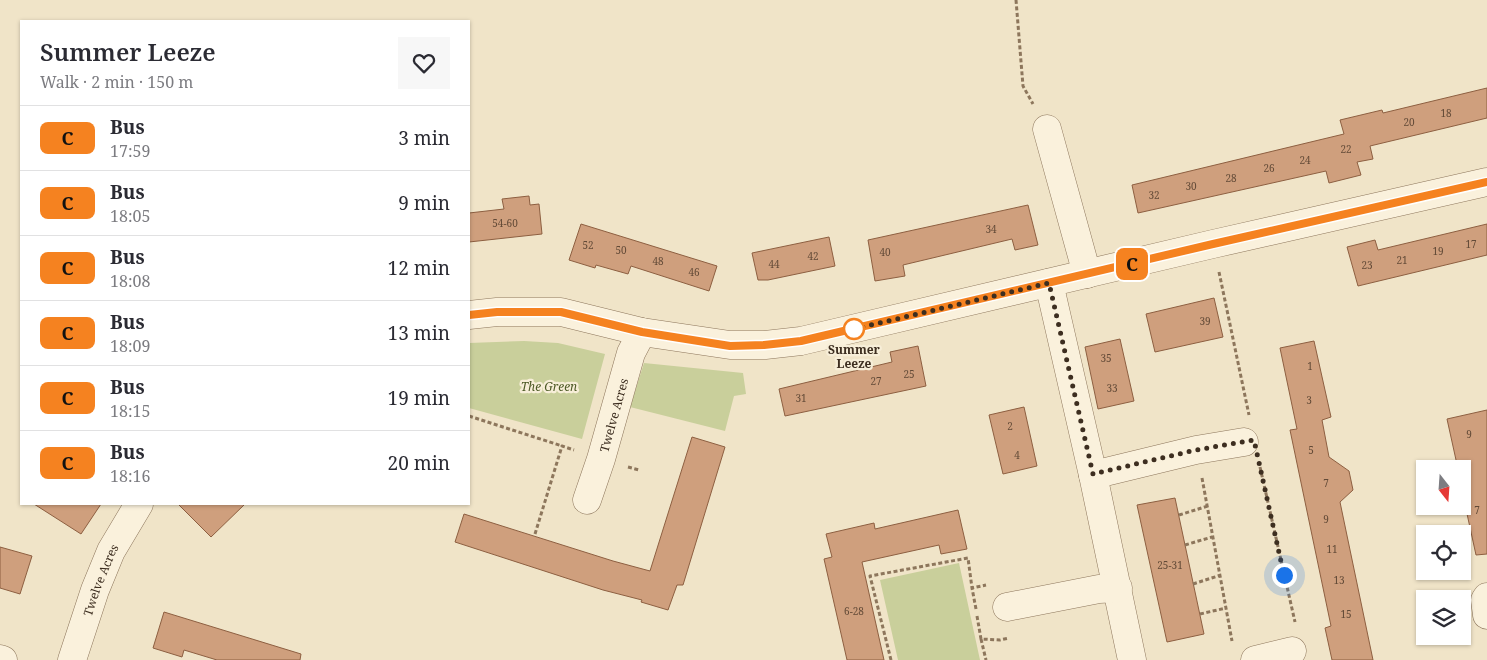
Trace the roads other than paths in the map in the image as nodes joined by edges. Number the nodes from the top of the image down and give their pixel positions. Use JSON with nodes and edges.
{"nodes":[{"id":1,"x":1047,"y":129,"type":"road end"},
{"id":2,"x":1487,"y":182,"type":"edge"},
{"id":3,"x":1087,"y":274,"type":"junction"},
{"id":4,"x":1049,"y":283,"type":"junction"},
{"id":5,"x":470,"y":315,"type":"edge"},
{"id":6,"x":642,"y":332,"type":"junction"},
{"id":7,"x":1249,"y":441,"type":"road end"},
{"id":8,"x":1093,"y":474,"type":"junction"},
{"id":9,"x":587,"y":500,"type":"dead end"},
{"id":10,"x":138,"y":505,"type":"edge"},
{"id":11,"x":1118,"y":588,"type":"junction"},
{"id":12,"x":1487,"y":597,"type":"edge"},
{"id":13,"x":1007,"y":607,"type":"dead end"},
{"id":14,"x":1487,"y":615,"type":"edge"},
{"id":15,"x":1292,"y":651,"type":"road end"},
{"id":16,"x":72,"y":660,"type":"edge"},
{"id":17,"x":1132,"y":660,"type":"edge"},
{"id":18,"x":1255,"y":660,"type":"edge"}],
"edges":[{"from":1,"to":3,"type":"street"},
{"from":2,"to":3,"type":"street"},
{"from":3,"to":4,"type":"street"},
{"from":4,"to":6,"type":"street"},
{"from":4,"to":8,"type":"street"},
{"from":5,"to":6,"type":"street"},
{"from":6,"to":9,"type":"street","name":"Twelve Acres"},
{"from":7,"to":8,"type":"street"},
{"from":8,"to":11,"type":"street"},
{"from":10,"to":16,"type":"street","name":"Twelve Acres"},
{"from":11,"to":13,"type":"street"},
{"from":11,"to":17,"type":"street"},
{"from":12,"to":14,"type":"street"},
{"from":15,"to":18,"type":"street"}]}
